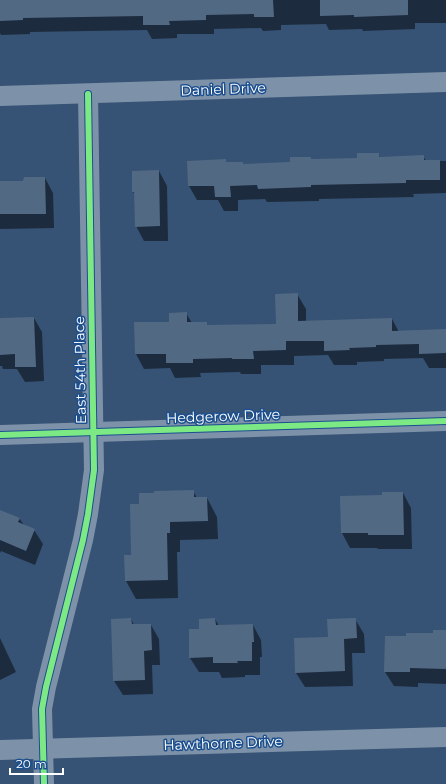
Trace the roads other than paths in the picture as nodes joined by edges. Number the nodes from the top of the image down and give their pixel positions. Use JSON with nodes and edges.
{"nodes":[{"id":1,"x":446,"y":82,"type":"edge"},
{"id":2,"x":88,"y":94,"type":"junction"},
{"id":3,"x":0,"y":96,"type":"edge"},
{"id":4,"x":446,"y":421,"type":"edge"},
{"id":5,"x":93,"y":432,"type":"junction"},
{"id":6,"x":0,"y":435,"type":"edge"},
{"id":7,"x":446,"y":737,"type":"edge"},
{"id":8,"x":43,"y":748,"type":"junction"},
{"id":9,"x":0,"y":750,"type":"edge"},
{"id":10,"x":44,"y":784,"type":"edge"}],
"edges":[{"from":1,"to":2,"type":"street","name":"Daniel Drive"},
{"from":2,"to":3,"type":"street","name":"Daniel Drive"},
{"from":2,"to":5,"type":"street","name":"East 54th Place"},
{"from":4,"to":5,"type":"street","name":"Hedgerow Drive"},
{"from":5,"to":6,"type":"street","name":"Hedgerow Drive"},
{"from":5,"to":8,"type":"street","name":"East 54th Place"},
{"from":7,"to":8,"type":"street","name":"Hawthorne Drive"},
{"from":8,"to":9,"type":"street","name":"Hawthorne Drive"},
{"from":8,"to":10,"type":"street","name":"East 54th Place"}]}
